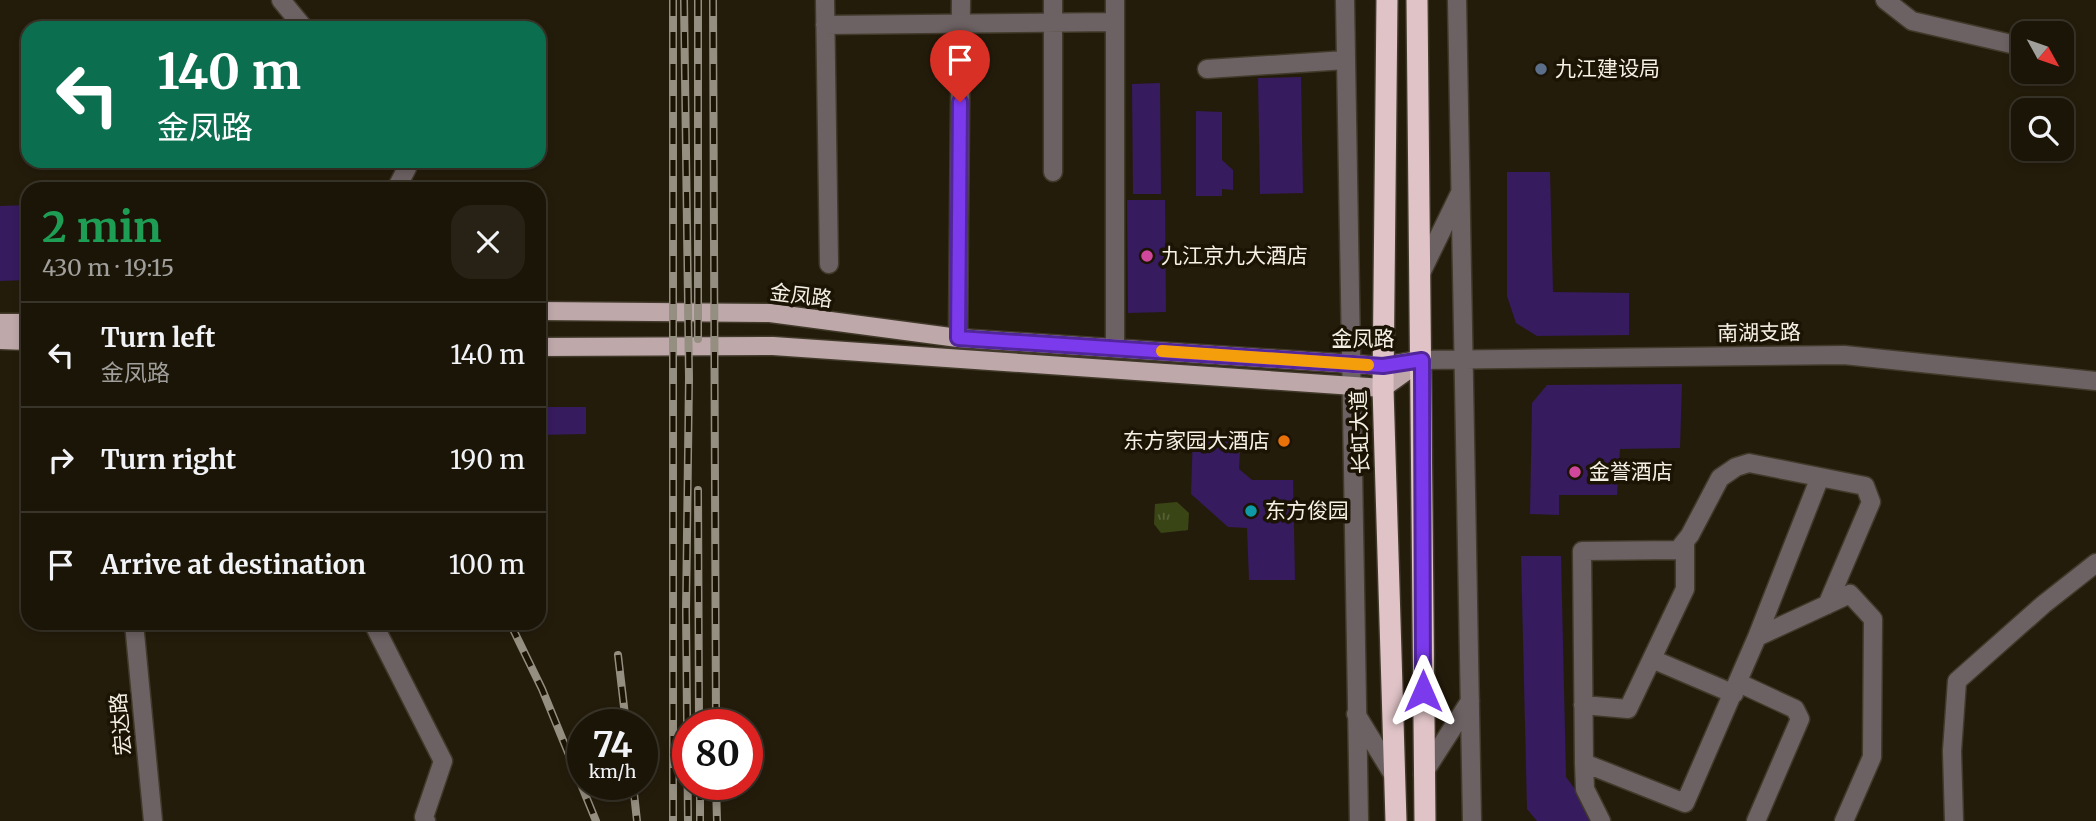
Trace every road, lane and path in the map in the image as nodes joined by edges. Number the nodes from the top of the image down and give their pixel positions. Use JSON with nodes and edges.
{"nodes":[{"id":1,"x":281,"y":0,"type":"edge"},
{"id":2,"x":825,"y":0,"type":"edge"},
{"id":3,"x":961,"y":0,"type":"edge"},
{"id":4,"x":1053,"y":0,"type":"edge"},
{"id":5,"x":1115,"y":0,"type":"edge"},
{"id":6,"x":1345,"y":0,"type":"edge"},
{"id":7,"x":1387,"y":0,"type":"edge"},
{"id":8,"x":1417,"y":0,"type":"edge"},
{"id":9,"x":1457,"y":0,"type":"edge"},
{"id":10,"x":1885,"y":0,"type":"edge"},
{"id":11,"x":298,"y":21,"type":"edge"},
{"id":12,"x":1115,"y":22,"type":"junction"},
{"id":13,"x":1054,"y":23,"type":"junction"},
{"id":14,"x":961,"y":24,"type":"junction"},
{"id":15,"x":825,"y":25,"type":"junction"},
{"id":16,"x":2011,"y":44,"type":"edge"},
{"id":17,"x":1346,"y":60,"type":"junction"},
{"id":18,"x":1207,"y":69,"type":"dead end"},
{"id":19,"x":1053,"y":172,"type":"dead end"},
{"id":20,"x":1463,"y":188,"type":"junction"},
{"id":21,"x":829,"y":264,"type":"dead end"},
{"id":22,"x":1422,"y":271,"type":"junction"},
{"id":23,"x":546,"y":311,"type":"edge"},
{"id":24,"x":0,"y":323,"type":"edge"},
{"id":25,"x":21,"y":323,"type":"edge"},
{"id":26,"x":958,"y":338,"type":"junction"},
{"id":27,"x":0,"y":340,"type":"edge"},
{"id":28,"x":21,"y":341,"type":"edge"},
{"id":29,"x":546,"y":347,"type":"edge"},
{"id":30,"x":1115,"y":348,"type":"junction"},
{"id":31,"x":1465,"y":359,"type":"junction"},
{"id":32,"x":1422,"y":360,"type":"junction"},
{"id":33,"x":1350,"y":364,"type":"junction"},
{"id":34,"x":1383,"y":366,"type":"junction"},
{"id":35,"x":2096,"y":380,"type":"edge"},
{"id":36,"x":1351,"y":385,"type":"junction"},
{"id":37,"x":1382,"y":388,"type":"junction"},
{"id":38,"x":1820,"y":477,"type":"junction"},
{"id":39,"x":1685,"y":542,"type":"junction"},
{"id":40,"x":2096,"y":563,"type":"edge"},
{"id":41,"x":1827,"y":605,"type":"junction"},
{"id":42,"x":135,"y":630,"type":"edge"},
{"id":43,"x":377,"y":630,"type":"edge"},
{"id":44,"x":1757,"y":637,"type":"junction"},
{"id":45,"x":1652,"y":659,"type":"junction"},
{"id":46,"x":1736,"y":689,"type":"junction"},
{"id":47,"x":1471,"y":699,"type":"junction"},
{"id":48,"x":1583,"y":705,"type":"junction"},
{"id":49,"x":1356,"y":714,"type":"junction"},
{"id":50,"x":1584,"y":763,"type":"junction"},
{"id":51,"x":1423,"y":774,"type":"junction"},
{"id":52,"x":1394,"y":776,"type":"junction"},
{"id":53,"x":153,"y":821,"type":"edge"},
{"id":54,"x":426,"y":821,"type":"edge"},
{"id":55,"x":1359,"y":821,"type":"edge"},
{"id":56,"x":1396,"y":821,"type":"edge"},
{"id":57,"x":1425,"y":821,"type":"edge"},
{"id":58,"x":1472,"y":821,"type":"edge"},
{"id":59,"x":1601,"y":821,"type":"edge"},
{"id":60,"x":1756,"y":821,"type":"edge"},
{"id":61,"x":1844,"y":821,"type":"edge"},
{"id":62,"x":1954,"y":821,"type":"edge"}],
"edges":[{"from":1,"to":11,"type":"street"},
{"from":2,"to":15,"type":"street"},
{"from":3,"to":14,"type":"street"},
{"from":4,"to":13,"type":"street"},
{"from":5,"to":12,"type":"street"},
{"from":6,"to":17,"type":"street"},
{"from":7,"to":34,"type":"highway","name":"长虹大道"},
{"from":8,"to":22,"type":"highway"},
{"from":9,"to":20,"type":"street"},
{"from":10,"to":16,"type":"street"},
{"from":12,"to":13,"type":"street"},
{"from":12,"to":30,"type":"street"},
{"from":13,"to":14,"type":"street"},
{"from":13,"to":19,"type":"street"},
{"from":14,"to":15,"type":"street"},
{"from":14,"to":26,"type":"street"},
{"from":15,"to":21,"type":"street"},
{"from":17,"to":18,"type":"street"},
{"from":17,"to":33,"type":"street"},
{"from":20,"to":22,"type":"street"},
{"from":20,"to":31,"type":"street"},
{"from":22,"to":32,"type":"highway"},
{"from":23,"to":26,"type":"main road","name":"金凤路"},
{"from":24,"to":25,"type":"main road"},
{"from":26,"to":30,"type":"main road","name":"金凤路"},
{"from":27,"to":28,"type":"main road"},
{"from":29,"to":36,"type":"main road"},
{"from":30,"to":33,"type":"main road","name":"金凤路"},
{"from":31,"to":32,"type":"street","name":"南湖支路"},
{"from":31,"to":35,"type":"street","name":"南湖支路"},
{"from":31,"to":47,"type":"street"},
{"from":32,"to":34,"type":"main road","name":"金凤路"},
{"from":32,"to":37,"type":"main road","name":"金凤路"},
{"from":32,"to":51,"type":"highway"},
{"from":33,"to":34,"type":"main road","name":"金凤路"},
{"from":33,"to":36,"type":"street"},
{"from":34,"to":37,"type":"highway","name":"长虹大道"},
{"from":36,"to":37,"type":"main road"},
{"from":36,"to":49,"type":"street"},
{"from":37,"to":52,"type":"highway","name":"长虹大道"},
{"from":38,"to":39,"type":"street"},
{"from":38,"to":41,"type":"street"},
{"from":38,"to":44,"type":"street"},
{"from":39,"to":45,"type":"street"},
{"from":39,"to":48,"type":"street"},
{"from":40,"to":62,"type":"street"},
{"from":41,"to":44,"type":"street"},
{"from":41,"to":61,"type":"street"},
{"from":42,"to":53,"type":"street","name":"宏达路"},
{"from":43,"to":54,"type":"street"},
{"from":44,"to":46,"type":"street"},
{"from":45,"to":46,"type":"street"},
{"from":45,"to":48,"type":"street"},
{"from":46,"to":50,"type":"street"},
{"from":46,"to":60,"type":"street"},
{"from":47,"to":51,"type":"street"},
{"from":47,"to":58,"type":"street"},
{"from":48,"to":50,"type":"street"},
{"from":49,"to":52,"type":"street"},
{"from":49,"to":55,"type":"street"},
{"from":50,"to":59,"type":"street"},
{"from":51,"to":57,"type":"highway"},
{"from":52,"to":56,"type":"highway","name":"长虹大道"}]}
